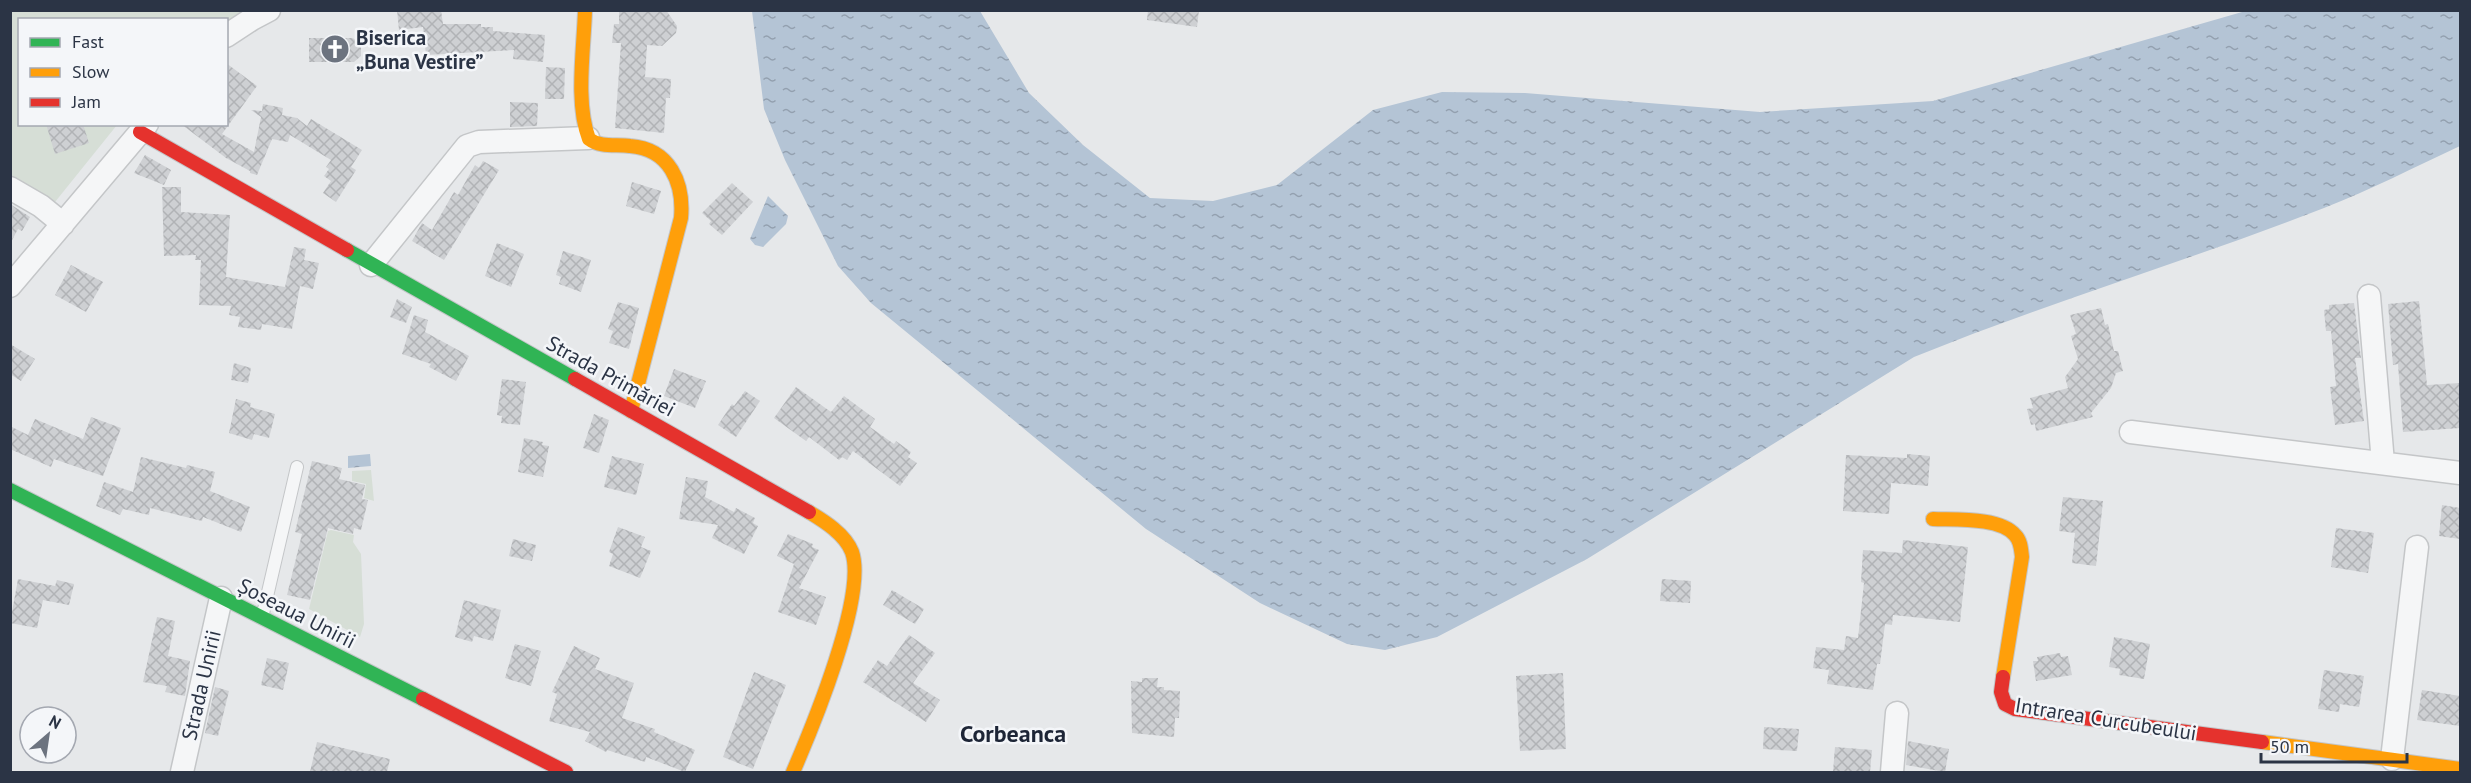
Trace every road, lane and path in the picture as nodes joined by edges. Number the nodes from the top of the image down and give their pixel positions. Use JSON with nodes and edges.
{"nodes":[{"id":1,"x":269,"y":10,"type":"edge"},
{"id":2,"x":585,"y":10,"type":"edge"},
{"id":3,"x":228,"y":35,"type":"edge"},
{"id":4,"x":143,"y":128,"type":"edge"},
{"id":5,"x":588,"y":138,"type":"junction"},
{"id":6,"x":10,"y":188,"type":"edge"},
{"id":7,"x":63,"y":224,"type":"junction"},
{"id":8,"x":371,"y":265,"type":"junction"},
{"id":9,"x":10,"y":286,"type":"edge"},
{"id":10,"x":2370,"y":297,"type":"dead end"},
{"id":11,"x":631,"y":411,"type":"junction"},
{"id":12,"x":2131,"y":432,"type":"dead end"},
{"id":13,"x":2383,"y":463,"type":"junction"},
{"id":14,"x":297,"y":467,"type":"dead end"},
{"id":15,"x":2460,"y":473,"type":"edge"},
{"id":16,"x":10,"y":490,"type":"edge"},
{"id":17,"x":1933,"y":519,"type":"dead end"},
{"id":18,"x":2417,"y":547,"type":"dead end"},
{"id":19,"x":221,"y":598,"type":"junction"},
{"id":20,"x":262,"y":619,"type":"junction"},
{"id":21,"x":1897,"y":713,"type":"dead end"},
{"id":22,"x":2392,"y":759,"type":"junction"},
{"id":23,"x":2460,"y":769,"type":"edge"},
{"id":24,"x":182,"y":772,"type":"edge"},
{"id":25,"x":566,"y":772,"type":"edge"},
{"id":26,"x":793,"y":772,"type":"edge"},
{"id":27,"x":1892,"y":772,"type":"edge"}],
"edges":[{"from":1,"to":3,"type":"street"},
{"from":2,"to":5,"type":"street"},
{"from":4,"to":7,"type":"street"},
{"from":4,"to":8,"type":"street","name":"Strada Primăriei"},
{"from":5,"to":8,"type":"street"},
{"from":5,"to":11,"type":"street"},
{"from":6,"to":7,"type":"street"},
{"from":7,"to":9,"type":"street"},
{"from":8,"to":11,"type":"street","name":"Strada Primăriei"},
{"from":10,"to":13,"type":"street"},
{"from":11,"to":26,"type":"street","name":"Strada Primăriei"},
{"from":12,"to":13,"type":"street"},
{"from":13,"to":15,"type":"street"},
{"from":14,"to":20,"type":"lane"},
{"from":16,"to":19,"type":"street","name":"Șoseaua Unirii"},
{"from":17,"to":22,"type":"street","name":"Intrarea Curcubeului"},
{"from":18,"to":22,"type":"street"},
{"from":19,"to":20,"type":"street","name":"Șoseaua Unirii"},
{"from":19,"to":24,"type":"street","name":"Strada Unirii"},
{"from":20,"to":25,"type":"street","name":"Șoseaua Unirii"},
{"from":21,"to":27,"type":"street"},
{"from":22,"to":23,"type":"street","name":"Intrarea Curcubeului"}]}
